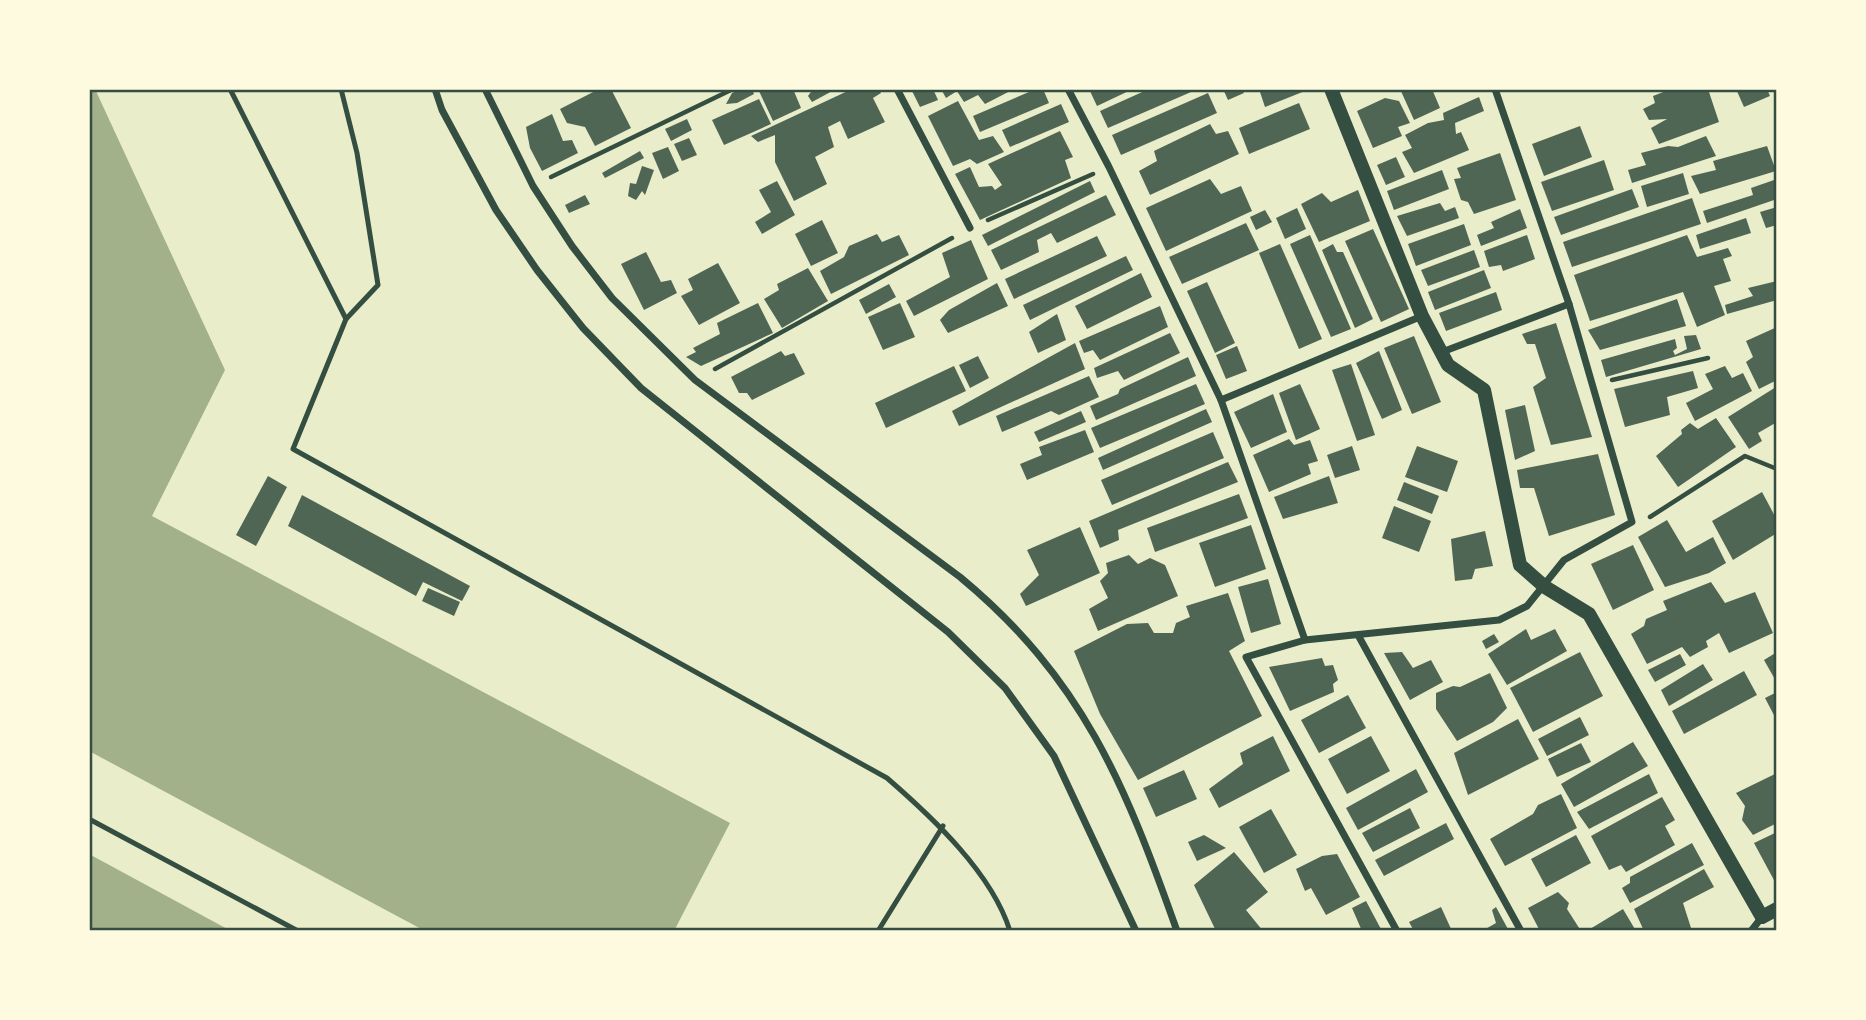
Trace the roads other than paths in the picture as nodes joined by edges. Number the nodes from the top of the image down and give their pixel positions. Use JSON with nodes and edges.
{"nodes":[{"id":1,"x":230,"y":89,"type":"edge"},
{"id":2,"x":341,"y":89,"type":"edge"},
{"id":3,"x":435,"y":89,"type":"edge"},
{"id":4,"x":485,"y":89,"type":"edge"},
{"id":5,"x":897,"y":89,"type":"edge"},
{"id":6,"x":1068,"y":89,"type":"edge"},
{"id":7,"x":1331,"y":89,"type":"edge"},
{"id":8,"x":1495,"y":89,"type":"edge"},
{"id":9,"x":970,"y":228,"type":"road end"},
{"id":10,"x":1569,"y":304,"type":"junction"},
{"id":11,"x":1422,"y":316,"type":"junction"},
{"id":12,"x":346,"y":320,"type":"junction"},
{"id":13,"x":1441,"y":352,"type":"junction"},
{"id":14,"x":1221,"y":400,"type":"junction"},
{"id":15,"x":1545,"y":587,"type":"junction"},
{"id":16,"x":1358,"y":635,"type":"junction"},
{"id":17,"x":1305,"y":640,"type":"junction"},
{"id":18,"x":89,"y":819,"type":"edge"},
{"id":19,"x":943,"y":827,"type":"junction"},
{"id":20,"x":1777,"y":909,"type":"edge"},
{"id":21,"x":1762,"y":917,"type":"junction"},
{"id":22,"x":298,"y":931,"type":"edge"},
{"id":23,"x":878,"y":931,"type":"edge"},
{"id":24,"x":1010,"y":931,"type":"edge"},
{"id":25,"x":1136,"y":931,"type":"edge"},
{"id":26,"x":1177,"y":931,"type":"edge"},
{"id":27,"x":1397,"y":931,"type":"edge"},
{"id":28,"x":1521,"y":931,"type":"edge"},
{"id":29,"x":1751,"y":931,"type":"edge"}],
"edges":[{"from":1,"to":12,"type":"lane"},
{"from":2,"to":12,"type":"lane"},
{"from":3,"to":25,"type":"street"},
{"from":4,"to":26,"type":"street"},
{"from":5,"to":9,"type":"street"},
{"from":6,"to":14,"type":"street"},
{"from":7,"to":11,"type":"main road"},
{"from":8,"to":10,"type":"street"},
{"from":10,"to":13,"type":"street"},
{"from":10,"to":15,"type":"street"},
{"from":11,"to":13,"type":"main road"},
{"from":11,"to":14,"type":"street"},
{"from":12,"to":19,"type":"lane"},
{"from":13,"to":15,"type":"main road"},
{"from":14,"to":17,"type":"street"},
{"from":15,"to":16,"type":"street"},
{"from":15,"to":21,"type":"main road"},
{"from":16,"to":17,"type":"street"},
{"from":16,"to":28,"type":"street"},
{"from":17,"to":27,"type":"street"},
{"from":18,"to":22,"type":"lane"},
{"from":19,"to":23,"type":"lane"},
{"from":19,"to":24,"type":"lane"},
{"from":20,"to":21,"type":"main road"},
{"from":21,"to":29,"type":"street"}]}
